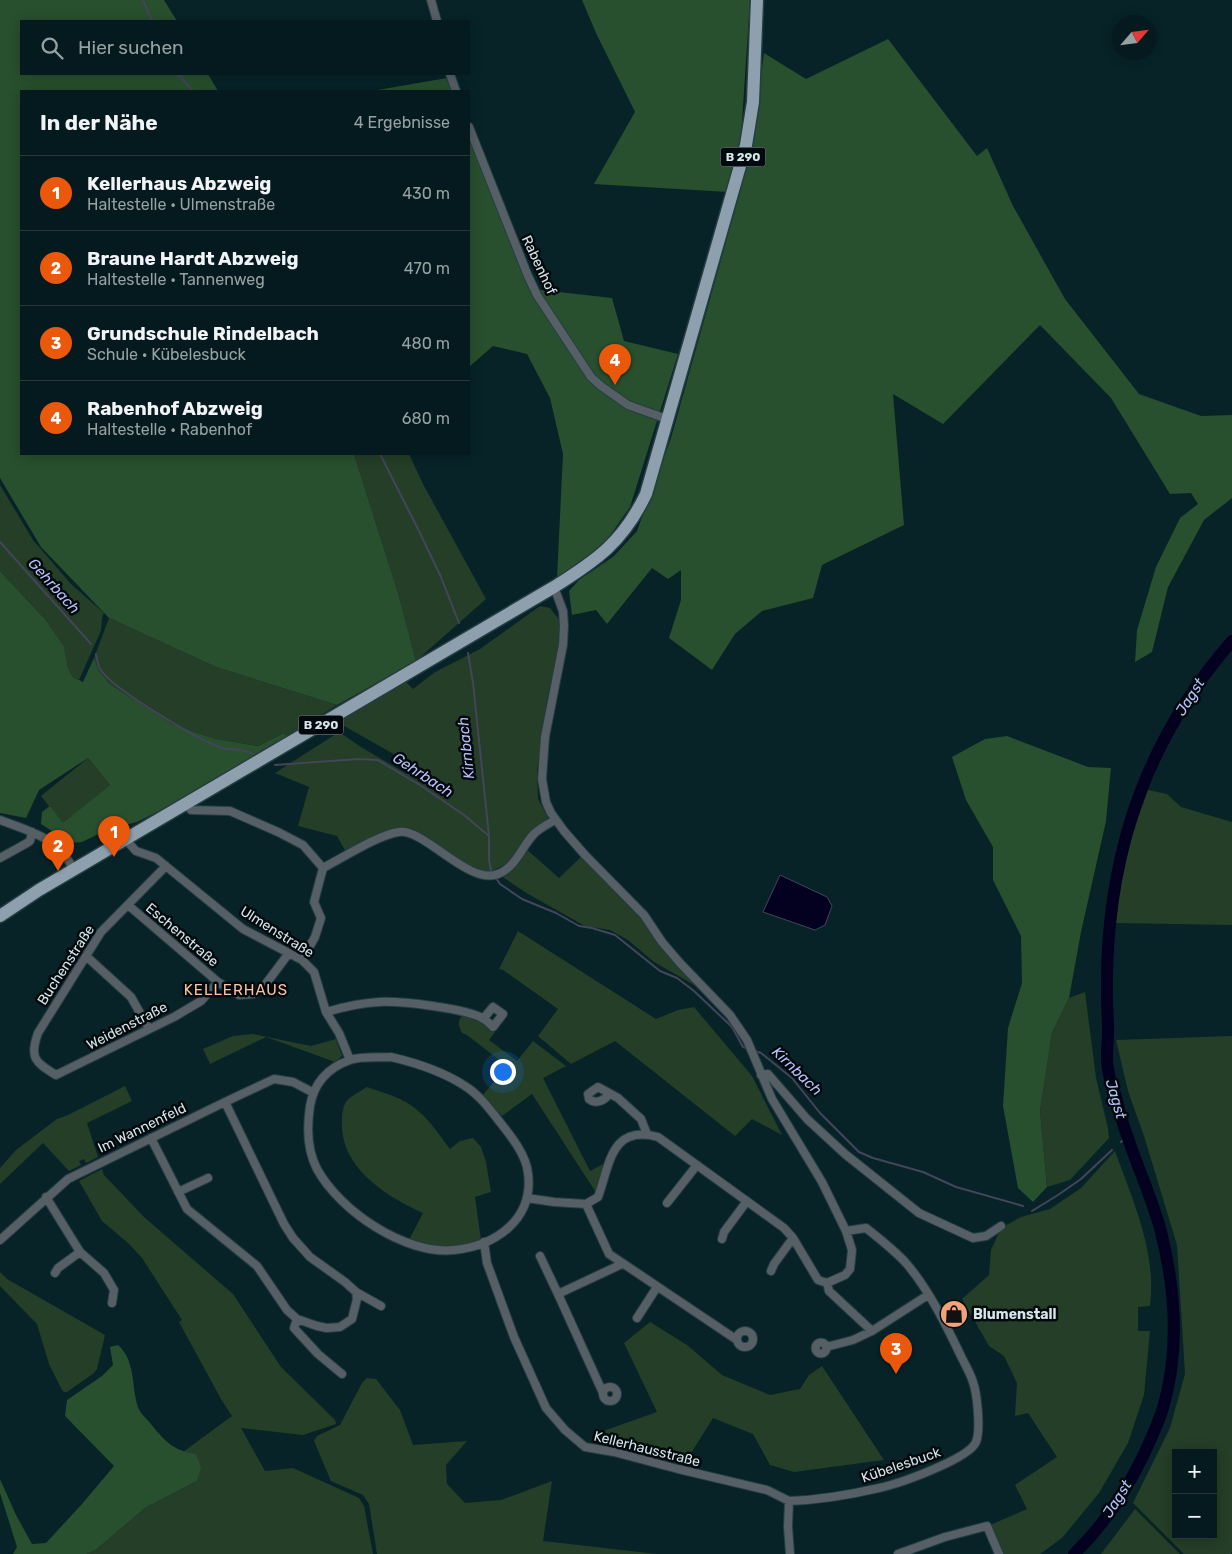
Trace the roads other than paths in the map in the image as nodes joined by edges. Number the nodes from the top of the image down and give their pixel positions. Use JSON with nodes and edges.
{"nodes":[{"id":1,"x":431,"y":0,"type":"edge"},
{"id":2,"x":757,"y":0,"type":"edge"},
{"id":3,"x":436,"y":20,"type":"edge"},
{"id":4,"x":450,"y":75,"type":"edge"},
{"id":5,"x":456,"y":90,"type":"edge"},
{"id":6,"x":470,"y":130,"type":"edge"},
{"id":7,"x":667,"y":419,"type":"junction"},
{"id":8,"x":554,"y":587,"type":"junction"},
{"id":9,"x":186,"y":804,"type":"junction"},
{"id":10,"x":0,"y":820,"type":"edge"},
{"id":11,"x":555,"y":820,"type":"junction"},
{"id":12,"x":32,"y":832,"type":"junction"},
{"id":13,"x":126,"y":840,"type":"junction"},
{"id":14,"x":0,"y":858,"type":"edge"},
{"id":15,"x":166,"y":866,"type":"junction"},
{"id":16,"x":323,"y":868,"type":"junction"},
{"id":17,"x":74,"y":870,"type":"junction"},
{"id":18,"x":128,"y":906,"type":"junction"},
{"id":19,"x":0,"y":916,"type":"edge"},
{"id":20,"x":289,"y":954,"type":"junction"},
{"id":21,"x":86,"y":956,"type":"junction"},
{"id":22,"x":302,"y":960,"type":"junction"},
{"id":23,"x":218,"y":982,"type":"junction"},
{"id":24,"x":326,"y":1012,"type":"junction"},
{"id":25,"x":483,"y":1019,"type":"dead end"},
{"id":26,"x":149,"y":1029,"type":"junction"},
{"id":27,"x":350,"y":1060,"type":"junction"},
{"id":28,"x":42,"y":1066,"type":"joint"},
{"id":29,"x":761,"y":1075,"type":"junction"},
{"id":30,"x":312,"y":1092,"type":"junction"},
{"id":31,"x":609,"y":1094,"type":"dead end"},
{"id":32,"x":225,"y":1102,"type":"junction"},
{"id":33,"x":647,"y":1134,"type":"junction"},
{"id":34,"x":151,"y":1138,"type":"junction"},
{"id":35,"x":697,"y":1165,"type":"junction"},
{"id":36,"x":208,"y":1178,"type":"dead end"},
{"id":37,"x":178,"y":1192,"type":"junction"},
{"id":38,"x":46,"y":1197,"type":"junction"},
{"id":39,"x":527,"y":1198,"type":"junction"},
{"id":40,"x":747,"y":1202,"type":"junction"},
{"id":41,"x":667,"y":1203,"type":"dead end"},
{"id":42,"x":586,"y":1204,"type":"junction"},
{"id":43,"x":1001,"y":1226,"type":"dead end"},
{"id":44,"x":846,"y":1231,"type":"junction"},
{"id":45,"x":794,"y":1238,"type":"junction"},
{"id":46,"x":722,"y":1239,"type":"dead end"},
{"id":47,"x":0,"y":1240,"type":"edge"},
{"id":48,"x":484,"y":1242,"type":"junction"},
{"id":49,"x":80,"y":1252,"type":"junction"},
{"id":50,"x":540,"y":1256,"type":"dead end"},
{"id":51,"x":622,"y":1264,"type":"junction"},
{"id":52,"x":771,"y":1272,"type":"dead end"},
{"id":53,"x":55,"y":1273,"type":"dead end"},
{"id":54,"x":827,"y":1283,"type":"junction"},
{"id":55,"x":657,"y":1287,"type":"junction"},
{"id":56,"x":356,"y":1292,"type":"junction"},
{"id":57,"x":558,"y":1294,"type":"junction"},
{"id":58,"x":928,"y":1295,"type":"junction"},
{"id":59,"x":112,"y":1303,"type":"dead end"},
{"id":60,"x":381,"y":1306,"type":"dead end"},
{"id":61,"x":637,"y":1318,"type":"dead end"},
{"id":62,"x":297,"y":1319,"type":"junction"},
{"id":63,"x":872,"y":1331,"type":"junction"},
{"id":64,"x":737,"y":1340,"type":"dead end"},
{"id":65,"x":826,"y":1347,"type":"dead end"},
{"id":66,"x":342,"y":1374,"type":"dead end"},
{"id":67,"x":603,"y":1393,"type":"dead end"},
{"id":68,"x":789,"y":1502,"type":"junction"},
{"id":69,"x":790,"y":1554,"type":"edge"},
{"id":70,"x":898,"y":1554,"type":"edge"},
{"id":71,"x":1000,"y":1554,"type":"edge"}],
"edges":[{"from":1,"to":3,"type":"street"},
{"from":2,"to":7,"type":"main road","number":"B 290"},
{"from":4,"to":5,"type":"street"},
{"from":6,"to":7,"type":"street","name":"Rabenhof"},
{"from":7,"to":8,"type":"main road","number":"B 290"},
{"from":8,"to":9,"type":"main road","number":"B 290"},
{"from":8,"to":11,"type":"street"},
{"from":9,"to":13,"type":"main road","number":"B 290"},
{"from":9,"to":16,"type":"street"},
{"from":10,"to":12,"type":"street"},
{"from":11,"to":16,"type":"street"},
{"from":11,"to":29,"type":"street"},
{"from":12,"to":14,"type":"street"},
{"from":12,"to":17,"type":"street"},
{"from":13,"to":15,"type":"street","name":"Ulmenstraße"},
{"from":13,"to":17,"type":"main road","number":"B 290"},
{"from":15,"to":18,"type":"street","name":"Buchenstraße"},
{"from":15,"to":20,"type":"street","name":"Ulmenstraße"},
{"from":16,"to":22,"type":"street"},
{"from":17,"to":19,"type":"main road","number":"B 290"},
{"from":18,"to":21,"type":"street","name":"Buchenstraße"},
{"from":18,"to":23,"type":"street","name":"Eschenstraße"},
{"from":20,"to":22,"type":"street","name":"Ulmenstraße"},
{"from":20,"to":23,"type":"street","name":"Eschenstraße"},
{"from":21,"to":26,"type":"street"},
{"from":21,"to":28,"type":"street","name":"Buchenstraße"},
{"from":22,"to":24,"type":"street","name":"Ulmenstraße"},
{"from":23,"to":26,"type":"street","name":"Weidenstraße"},
{"from":24,"to":25,"type":"street"},
{"from":24,"to":27,"type":"street","name":"Ulmenstraße"},
{"from":26,"to":28,"type":"street","name":"Weidenstraße"},
{"from":27,"to":30,"type":"street"},
{"from":27,"to":39,"type":"street"},
{"from":29,"to":43,"type":"street"},
{"from":29,"to":44,"type":"street"},
{"from":30,"to":32,"type":"street","name":"Im Wannenfeld"},
{"from":30,"to":48,"type":"street"},
{"from":31,"to":33,"type":"street"},
{"from":32,"to":34,"type":"street","name":"Im Wannenfeld"},
{"from":32,"to":56,"type":"street"},
{"from":33,"to":35,"type":"street"},
{"from":33,"to":42,"type":"street"},
{"from":34,"to":37,"type":"street"},
{"from":34,"to":38,"type":"street","name":"Im Wannenfeld"},
{"from":35,"to":40,"type":"street"},
{"from":35,"to":41,"type":"street"},
{"from":36,"to":37,"type":"street"},
{"from":37,"to":62,"type":"street"},
{"from":38,"to":47,"type":"street","name":"Im Wannenfeld"},
{"from":38,"to":49,"type":"street"},
{"from":39,"to":42,"type":"street"},
{"from":39,"to":48,"type":"street"},
{"from":40,"to":45,"type":"street"},
{"from":40,"to":46,"type":"street"},
{"from":42,"to":51,"type":"street"},
{"from":44,"to":54,"type":"street"},
{"from":44,"to":58,"type":"street","name":"Kübelesbuck"},
{"from":45,"to":52,"type":"street"},
{"from":45,"to":54,"type":"street"},
{"from":48,"to":68,"type":"street","name":"Kellerhausstraße"},
{"from":49,"to":53,"type":"street"},
{"from":49,"to":59,"type":"street"},
{"from":50,"to":57,"type":"street"},
{"from":51,"to":55,"type":"street"},
{"from":51,"to":57,"type":"street"},
{"from":54,"to":63,"type":"street"},
{"from":55,"to":61,"type":"street"},
{"from":55,"to":64,"type":"street"},
{"from":56,"to":60,"type":"street"},
{"from":56,"to":62,"type":"street"},
{"from":57,"to":67,"type":"street"},
{"from":58,"to":63,"type":"street"},
{"from":58,"to":68,"type":"street","name":"Kübelesbuck"},
{"from":62,"to":66,"type":"street"},
{"from":63,"to":65,"type":"street"},
{"from":68,"to":69,"type":"street"},
{"from":70,"to":71,"type":"street"}]}
